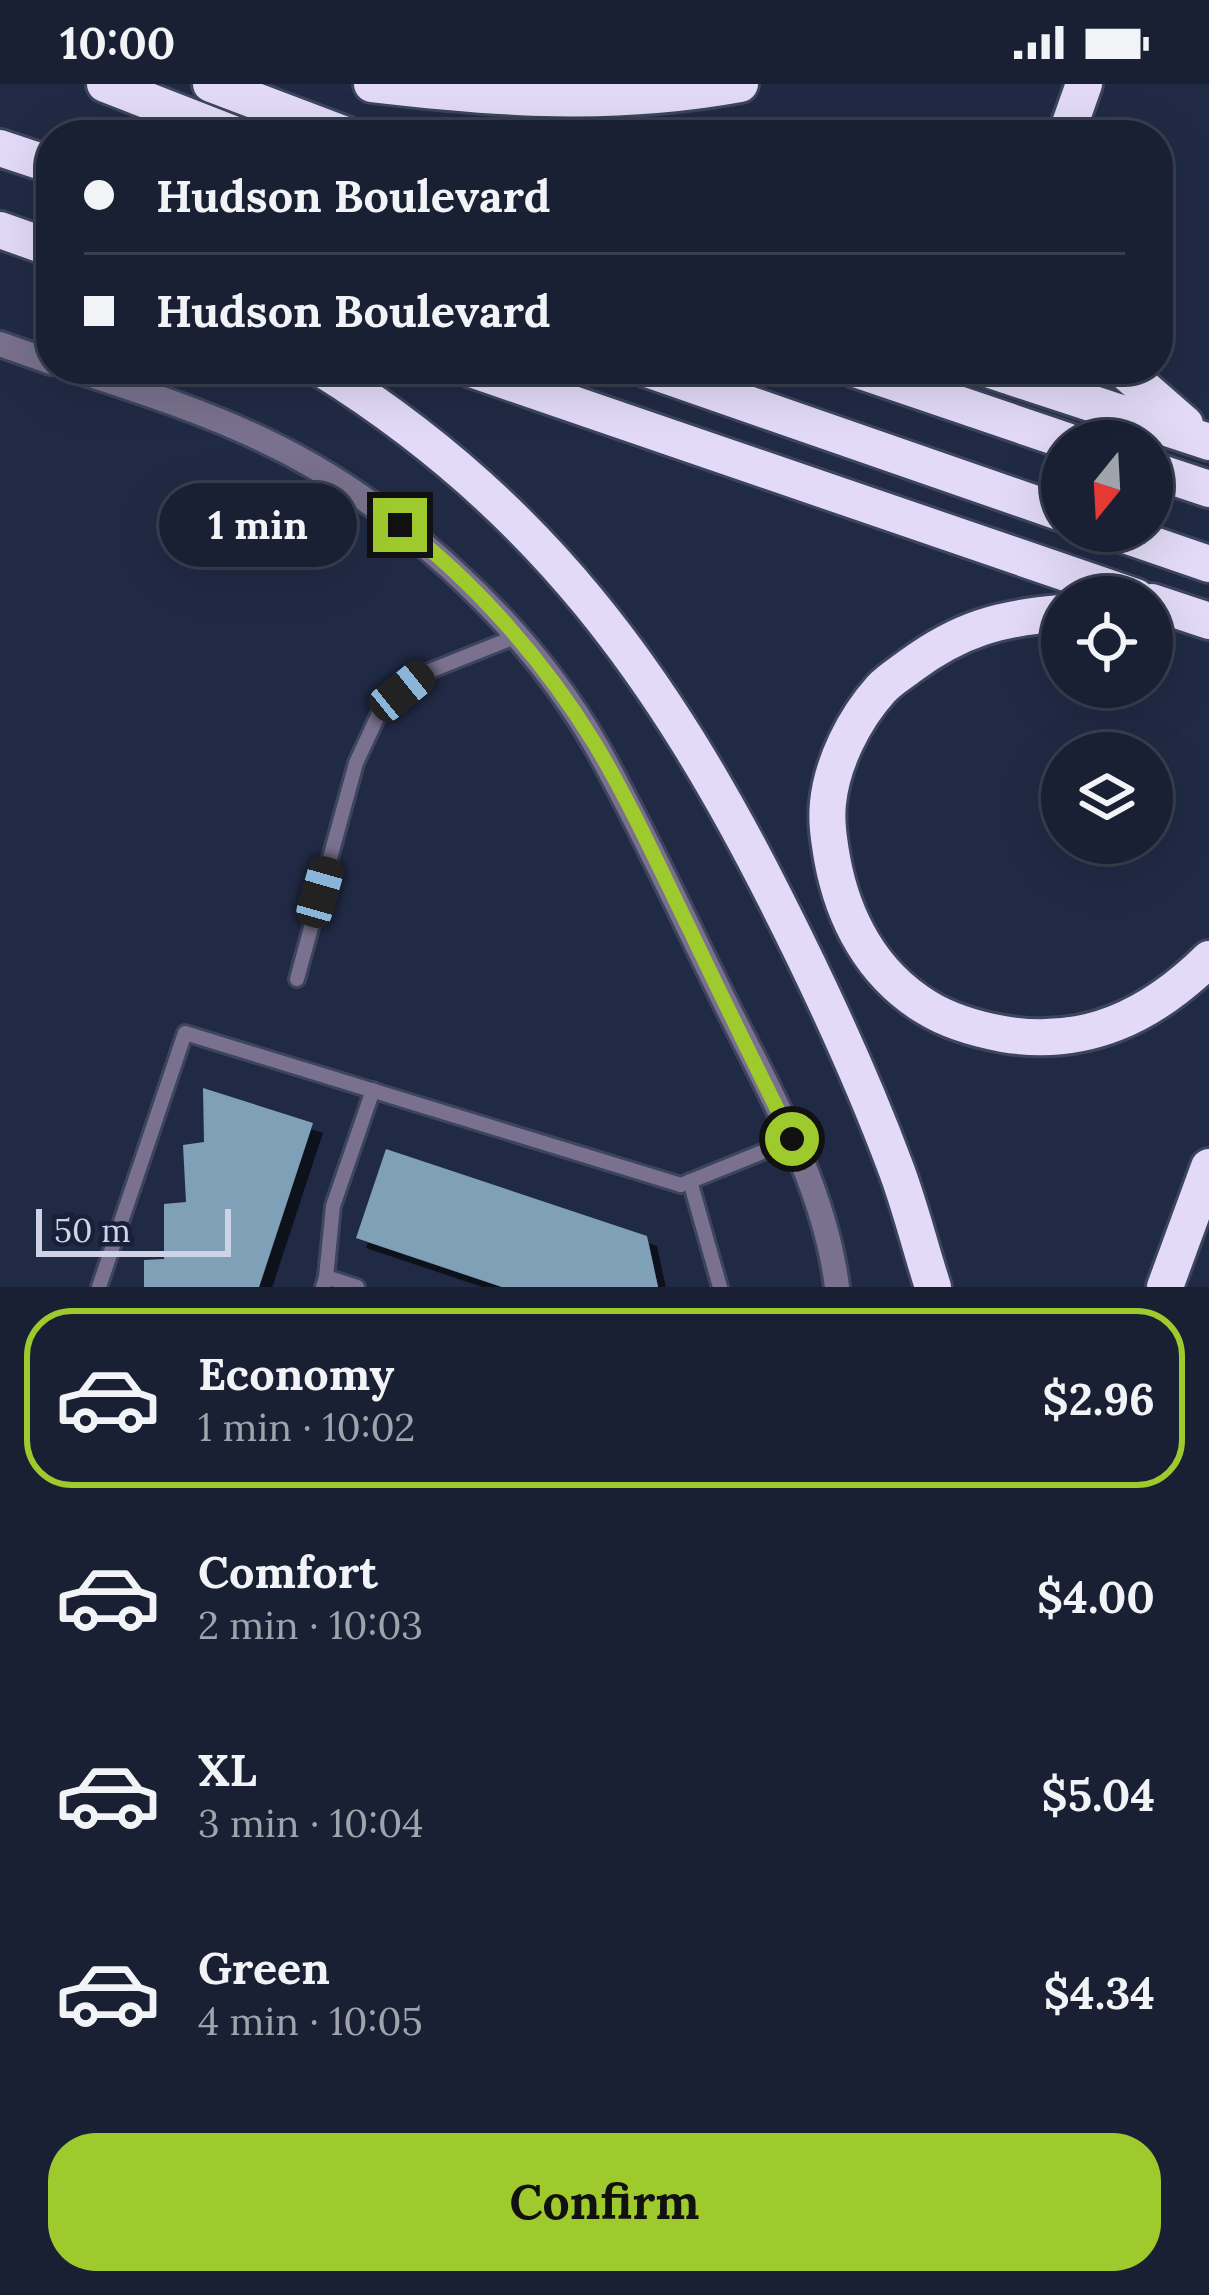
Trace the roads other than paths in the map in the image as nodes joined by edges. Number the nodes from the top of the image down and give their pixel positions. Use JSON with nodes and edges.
{"nodes":[{"id":1,"x":105,"y":84,"type":"edge"},
{"id":2,"x":212,"y":84,"type":"edge"},
{"id":3,"x":372,"y":84,"type":"edge"},
{"id":4,"x":740,"y":84,"type":"edge"},
{"id":5,"x":1084,"y":84,"type":"edge"},
{"id":6,"x":197,"y":120,"type":"edge"},
{"id":7,"x":307,"y":120,"type":"edge"},
{"id":8,"x":1071,"y":120,"type":"edge"},
{"id":9,"x":0,"y":148,"type":"edge"},
{"id":10,"x":36,"y":160,"type":"edge"},
{"id":11,"x":0,"y":209,"type":"edge"},
{"id":12,"x":36,"y":222,"type":"edge"},
{"id":13,"x":0,"y":230,"type":"edge"},
{"id":14,"x":36,"y":243,"type":"edge"},
{"id":15,"x":0,"y":344,"type":"edge"},
{"id":16,"x":36,"y":357,"type":"edge"},
{"id":17,"x":115,"y":384,"type":"edge"},
{"id":18,"x":347,"y":384,"type":"edge"},
{"id":19,"x":515,"y":384,"type":"edge"},
{"id":20,"x":690,"y":384,"type":"edge"},
{"id":21,"x":899,"y":384,"type":"edge"},
{"id":22,"x":1034,"y":384,"type":"edge"},
{"id":23,"x":1139,"y":384,"type":"edge"},
{"id":24,"x":1041,"y":432,"type":"edge"},
{"id":25,"x":1209,"y":440,"type":"edge"},
{"id":26,"x":1173,"y":477,"type":"edge"},
{"id":27,"x":1209,"y":489,"type":"edge"},
{"id":28,"x":1041,"y":506,"type":"edge"},
{"id":29,"x":1173,"y":552,"type":"edge"},
{"id":30,"x":1209,"y":564,"type":"edge"},
{"id":31,"x":1075,"y":576,"type":"edge"},
{"id":32,"x":1173,"y":609,"type":"edge"},
{"id":33,"x":1041,"y":616,"type":"edge"},
{"id":34,"x":1209,"y":621,"type":"edge"},
{"id":35,"x":1173,"y":625,"type":"edge"},
{"id":36,"x":1209,"y":631,"type":"edge"},
{"id":37,"x":515,"y":637,"type":"junction"},
{"id":38,"x":1209,"y":959,"type":"edge"},
{"id":39,"x":297,"y":979,"type":"dead end"},
{"id":40,"x":373,"y":1090,"type":"junction"},
{"id":41,"x":792,"y":1139,"type":"junction"},
{"id":42,"x":1209,"y":1167,"type":"edge"},
{"id":43,"x":690,"y":1181,"type":"junction"},
{"id":44,"x":324,"y":1282,"type":"edge"},
{"id":45,"x":99,"y":1287,"type":"edge"},
{"id":46,"x":357,"y":1287,"type":"edge"},
{"id":47,"x":720,"y":1287,"type":"edge"},
{"id":48,"x":837,"y":1287,"type":"edge"},
{"id":49,"x":933,"y":1287,"type":"edge"},
{"id":50,"x":1165,"y":1287,"type":"edge"}],
"edges":[{"from":1,"to":6,"type":"highway"},
{"from":2,"to":7,"type":"highway"},
{"from":3,"to":4,"type":"highway"},
{"from":5,"to":8,"type":"highway"},
{"from":9,"to":10,"type":"highway"},
{"from":11,"to":12,"type":"highway"},
{"from":13,"to":14,"type":"highway"},
{"from":15,"to":16,"type":"street"},
{"from":17,"to":37,"type":"street"},
{"from":18,"to":49,"type":"highway"},
{"from":19,"to":31,"type":"highway"},
{"from":20,"to":28,"type":"highway"},
{"from":21,"to":24,"type":"highway"},
{"from":22,"to":25,"type":"highway"},
{"from":23,"to":25,"type":"highway"},
{"from":26,"to":27,"type":"highway"},
{"from":29,"to":30,"type":"highway"},
{"from":32,"to":34,"type":"highway"},
{"from":33,"to":38,"type":"highway"},
{"from":35,"to":36,"type":"highway"},
{"from":37,"to":39,"type":"lane"},
{"from":37,"to":41,"type":"street"},
{"from":40,"to":43,"type":"lane"},
{"from":40,"to":44,"type":"lane"},
{"from":40,"to":45,"type":"lane"},
{"from":41,"to":43,"type":"lane"},
{"from":41,"to":48,"type":"street"},
{"from":42,"to":50,"type":"highway"},
{"from":43,"to":47,"type":"lane"},
{"from":44,"to":46,"type":"lane"}]}
